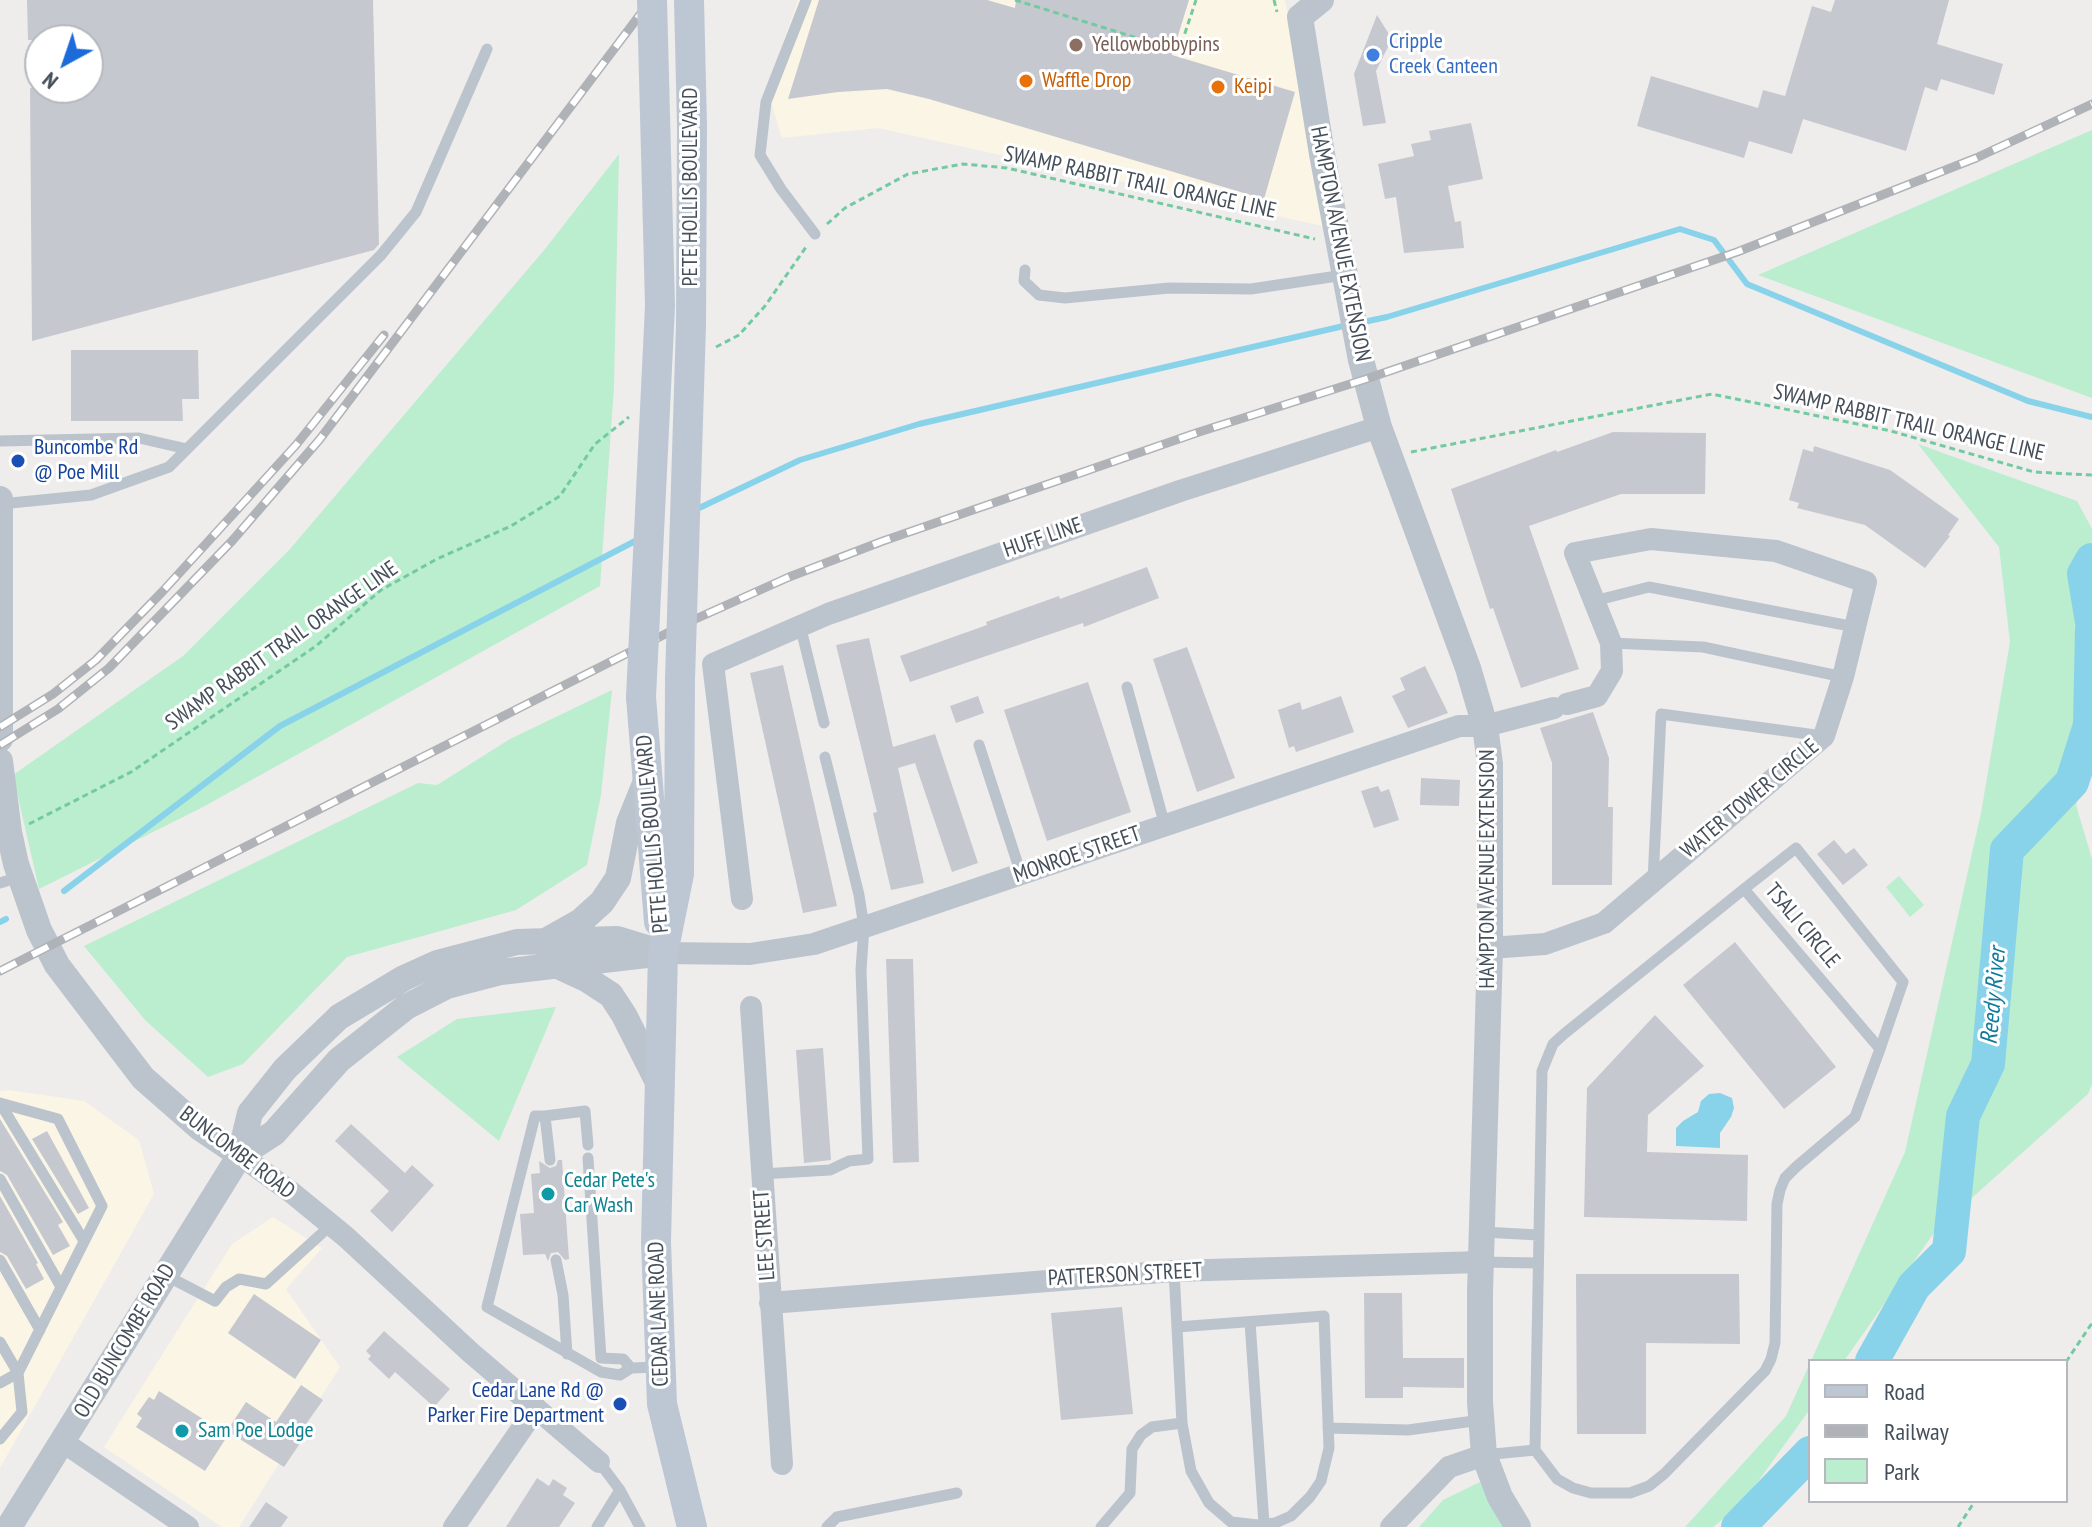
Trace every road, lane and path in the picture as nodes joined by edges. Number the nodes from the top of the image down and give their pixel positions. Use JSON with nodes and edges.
{"nodes":[{"id":1,"x":652,"y":0,"type":"edge"},
{"id":2,"x":689,"y":0,"type":"edge"},
{"id":3,"x":806,"y":0,"type":"edge"},
{"id":4,"x":1015,"y":0,"type":"edge"},
{"id":5,"x":1196,"y":0,"type":"edge"},
{"id":6,"x":1321,"y":0,"type":"edge"},
{"id":7,"x":1298,"y":8,"type":"edge"},
{"id":8,"x":487,"y":49,"type":"dead end"},
{"id":9,"x":815,"y":234,"type":"junction"},
{"id":10,"x":1339,"y":244,"type":"junction"},
{"id":11,"x":1025,"y":270,"type":"dead end"},
{"id":12,"x":1344,"y":275,"type":"junction"},
{"id":13,"x":711,"y":349,"type":"dead end"},
{"id":14,"x":635,"y":413,"type":"dead end"},
{"id":15,"x":1379,"y":427,"type":"junction"},
{"id":16,"x":0,"y":441,"type":"edge"},
{"id":17,"x":187,"y":449,"type":"junction"},
{"id":18,"x":1390,"y":456,"type":"junction"},
{"id":19,"x":2092,"y":475,"type":"edge"},
{"id":20,"x":0,"y":502,"type":"edge"},
{"id":21,"x":1594,"y":601,"type":"junction"},
{"id":22,"x":800,"y":625,"type":"junction"},
{"id":23,"x":1855,"y":627,"type":"junction"},
{"id":24,"x":1611,"y":643,"type":"junction"},
{"id":25,"x":1843,"y":677,"type":"junction"},
{"id":26,"x":1127,"y":687,"type":"dead end"},
{"id":27,"x":824,"y":723,"type":"dead end"},
{"id":28,"x":1485,"y":726,"type":"junction"},
{"id":29,"x":1824,"y":736,"type":"junction"},
{"id":30,"x":0,"y":739,"type":"edge"},
{"id":31,"x":979,"y":745,"type":"dead end"},
{"id":32,"x":825,"y":757,"type":"dead end"},
{"id":33,"x":0,"y":761,"type":"edge"},
{"id":34,"x":648,"y":776,"type":"junction"},
{"id":35,"x":1165,"y":826,"type":"junction"},
{"id":36,"x":9,"y":832,"type":"junction"},
{"id":37,"x":1021,"y":874,"type":"junction"},
{"id":38,"x":10,"y":880,"type":"edge"},
{"id":39,"x":1653,"y":881,"type":"junction"},
{"id":40,"x":1744,"y":889,"type":"junction"},
{"id":41,"x":742,"y":899,"type":"dead end"},
{"id":42,"x":864,"y":927,"type":"junction"},
{"id":43,"x":547,"y":940,"type":"junction"},
{"id":44,"x":1490,"y":948,"type":"junction"},
{"id":45,"x":663,"y":953,"type":"junction"},
{"id":46,"x":556,"y":965,"type":"junction"},
{"id":47,"x":751,"y":1007,"type":"dead end"},
{"id":48,"x":1880,"y":1049,"type":"junction"},
{"id":49,"x":659,"y":1084,"type":"junction"},
{"id":50,"x":545,"y":1116,"type":"junction"},
{"id":51,"x":588,"y":1145,"type":"dead end"},
{"id":52,"x":240,"y":1155,"type":"junction"},
{"id":53,"x":588,"y":1158,"type":"dead end"},
{"id":54,"x":550,"y":1160,"type":"dead end"},
{"id":55,"x":761,"y":1174,"type":"junction"},
{"id":56,"x":0,"y":1179,"type":"edge"},
{"id":57,"x":331,"y":1225,"type":"junction"},
{"id":58,"x":1482,"y":1232,"type":"junction"},
{"id":59,"x":1538,"y":1235,"type":"junction"},
{"id":60,"x":84,"y":1241,"type":"junction"},
{"id":61,"x":0,"y":1260,"type":"edge"},
{"id":62,"x":556,"y":1260,"type":"dead end"},
{"id":63,"x":1481,"y":1262,"type":"junction"},
{"id":64,"x":1538,"y":1263,"type":"junction"},
{"id":65,"x":1174,"y":1271,"type":"junction"},
{"id":66,"x":165,"y":1275,"type":"junction"},
{"id":67,"x":61,"y":1287,"type":"junction"},
{"id":68,"x":770,"y":1303,"type":"junction"},
{"id":69,"x":1250,"y":1322,"type":"junction"},
{"id":70,"x":2092,"y":1323,"type":"edge"},
{"id":71,"x":1177,"y":1327,"type":"junction"},
{"id":72,"x":40,"y":1330,"type":"junction"},
{"id":73,"x":1,"y":1344,"type":"edge"},
{"id":74,"x":567,"y":1354,"type":"junction"},
{"id":75,"x":2068,"y":1359,"type":"edge"},
{"id":76,"x":661,"y":1366,"type":"junction"},
{"id":77,"x":631,"y":1368,"type":"junction"},
{"id":78,"x":18,"y":1373,"type":"junction"},
{"id":79,"x":0,"y":1383,"type":"edge"},
{"id":80,"x":536,"y":1408,"type":"junction"},
{"id":81,"x":1482,"y":1420,"type":"junction"},
{"id":82,"x":1182,"y":1423,"type":"junction"},
{"id":83,"x":1328,"y":1428,"type":"junction"},
{"id":84,"x":0,"y":1439,"type":"edge"},
{"id":85,"x":63,"y":1442,"type":"junction"},
{"id":86,"x":1535,"y":1450,"type":"junction"},
{"id":87,"x":1484,"y":1455,"type":"junction"},
{"id":88,"x":599,"y":1462,"type":"joint"},
{"id":89,"x":782,"y":1464,"type":"dead end"},
{"id":90,"x":620,"y":1490,"type":"junction"},
{"id":91,"x":957,"y":1493,"type":"dead end"},
{"id":92,"x":1974,"y":1503,"type":"edge"},
{"id":93,"x":7,"y":1524,"type":"edge"},
{"id":94,"x":1264,"y":1524,"type":"junction"},
{"id":95,"x":188,"y":1527,"type":"edge"},
{"id":96,"x":454,"y":1527,"type":"edge"},
{"id":97,"x":597,"y":1527,"type":"edge"},
{"id":98,"x":640,"y":1527,"type":"edge"},
{"id":99,"x":692,"y":1527,"type":"edge"},
{"id":100,"x":827,"y":1527,"type":"edge"},
{"id":101,"x":1101,"y":1527,"type":"edge"},
{"id":102,"x":1391,"y":1527,"type":"edge"},
{"id":103,"x":1518,"y":1527,"type":"edge"},
{"id":104,"x":1958,"y":1527,"type":"edge"}],
"edges":[{"from":1,"to":34,"type":"main road","name":"PETE HOLLIS BOULEVARD","bridge":true},
{"from":2,"to":45,"type":"main road","name":"PETE HOLLIS BOULEVARD","bridge":true},
{"from":3,"to":9,"type":"lane"},
{"from":4,"to":5,"type":"path"},
{"from":6,"to":7,"type":"street","name":"HAMPTON AVENUE EXTENSION"},
{"from":7,"to":10,"type":"street","name":"HAMPTON AVENUE EXTENSION"},
{"from":8,"to":17,"type":"lane"},
{"from":9,"to":10,"type":"path","name":"SWAMP RABBIT TRAIL ORANGE LINE"},
{"from":9,"to":13,"type":"path","name":"SWAMP RABBIT TRAIL ORANGE LINE"},
{"from":10,"to":12,"type":"street","name":"HAMPTON AVENUE EXTENSION"},
{"from":11,"to":12,"type":"lane"},
{"from":12,"to":15,"type":"street","name":"HAMPTON AVENUE EXTENSION"},
{"from":14,"to":36,"type":"path","name":"SWAMP RABBIT TRAIL ORANGE LINE"},
{"from":15,"to":18,"type":"street","name":"HAMPTON AVENUE EXTENSION"},
{"from":15,"to":22,"type":"street","name":"HUFF LINE"},
{"from":16,"to":17,"type":"lane"},
{"from":17,"to":20,"type":"lane"},
{"from":18,"to":19,"type":"path","name":"SWAMP RABBIT TRAIL ORANGE LINE"},
{"from":18,"to":28,"type":"street","name":"HAMPTON AVENUE EXTENSION"},
{"from":20,"to":30,"type":"street"},
{"from":21,"to":23,"type":"lane"},
{"from":21,"to":23,"type":"street","name":"WATER TOWER CIRCLE"},
{"from":21,"to":24,"type":"street","name":"WATER TOWER CIRCLE"},
{"from":22,"to":27,"type":"lane"},
{"from":22,"to":41,"type":"street","name":"HUFF LINE"},
{"from":23,"to":25,"type":"street","name":"WATER TOWER CIRCLE"},
{"from":24,"to":25,"type":"lane"},
{"from":24,"to":28,"type":"street","name":"WATER TOWER CIRCLE"},
{"from":25,"to":29,"type":"street","name":"WATER TOWER CIRCLE"},
{"from":26,"to":35,"type":"lane"},
{"from":28,"to":35,"type":"street","name":"MONROE STREET"},
{"from":28,"to":44,"type":"street","name":"HAMPTON AVENUE EXTENSION"},
{"from":29,"to":39,"type":"street","name":"WATER TOWER CIRCLE"},
{"from":29,"to":39,"type":"lane"},
{"from":31,"to":37,"type":"lane"},
{"from":32,"to":42,"type":"lane"},
{"from":33,"to":36,"type":"street","name":"BUNCOMBE ROAD"},
{"from":34,"to":43,"type":"street","name":"OLD BUNCOMBE ROAD"},
{"from":34,"to":45,"type":"main road","name":"PETE HOLLIS BOULEVARD"},
{"from":35,"to":37,"type":"street","name":"MONROE STREET"},
{"from":36,"to":38,"type":"street","name":"BUNCOMBE ROAD"},
{"from":37,"to":42,"type":"street","name":"MONROE STREET"},
{"from":38,"to":52,"type":"street","name":"BUNCOMBE ROAD"},
{"from":39,"to":44,"type":"street","name":"WATER TOWER CIRCLE"},
{"from":40,"to":48,"type":"lane","name":"TSALI CIRCLE"},
{"from":40,"to":48,"type":"lane"},
{"from":40,"to":59,"type":"lane","name":"TSALI CIRCLE"},
{"from":42,"to":45,"type":"street","name":"MONROE STREET"},
{"from":42,"to":55,"type":"lane"},
{"from":43,"to":45,"type":"street","name":"OLD BUNCOMBE ROAD"},
{"from":43,"to":52,"type":"street","name":"OLD BUNCOMBE ROAD"},
{"from":44,"to":58,"type":"street","name":"HAMPTON AVENUE EXTENSION"},
{"from":45,"to":46,"type":"street","name":"OLD BUNCOMBE ROAD"},
{"from":45,"to":49,"type":"main road","name":"CEDAR LANE ROAD"},
{"from":46,"to":49,"type":"street"},
{"from":46,"to":52,"type":"street","name":"OLD BUNCOMBE ROAD"},
{"from":47,"to":55,"type":"street","name":"LEE STREET"},
{"from":48,"to":86,"type":"lane"},
{"from":49,"to":76,"type":"main road","name":"CEDAR LANE ROAD"},
{"from":50,"to":51,"type":"lane"},
{"from":50,"to":54,"type":"lane"},
{"from":50,"to":74,"type":"lane"},
{"from":52,"to":57,"type":"street","name":"BUNCOMBE ROAD"},
{"from":52,"to":66,"type":"street","name":"OLD BUNCOMBE ROAD"},
{"from":53,"to":77,"type":"lane"},
{"from":55,"to":68,"type":"street","name":"LEE STREET"},
{"from":56,"to":67,"type":"lane"},
{"from":57,"to":66,"type":"lane"},
{"from":57,"to":80,"type":"street","name":"BUNCOMBE ROAD"},
{"from":58,"to":59,"type":"lane"},
{"from":58,"to":63,"type":"street","name":"HAMPTON AVENUE EXTENSION"},
{"from":59,"to":64,"type":"lane","name":"TSALI CIRCLE"},
{"from":60,"to":60,"type":"lane"},
{"from":60,"to":67,"type":"lane"},
{"from":61,"to":72,"type":"lane"},
{"from":62,"to":74,"type":"lane"},
{"from":63,"to":64,"type":"lane"},
{"from":63,"to":65,"type":"street","name":"PATTERSON STREET"},
{"from":63,"to":81,"type":"street","name":"HAMPTON AVENUE EXTENSION"},
{"from":64,"to":86,"type":"lane","name":"TSALI CIRCLE"},
{"from":65,"to":68,"type":"street","name":"PATTERSON STREET"},
{"from":65,"to":71,"type":"lane"},
{"from":66,"to":85,"type":"street","name":"OLD BUNCOMBE ROAD"},
{"from":67,"to":72,"type":"lane"},
{"from":68,"to":89,"type":"street","name":"LEE STREET"},
{"from":69,"to":71,"type":"lane"},
{"from":69,"to":83,"type":"lane"},
{"from":69,"to":94,"type":"lane"},
{"from":70,"to":75,"type":"path"},
{"from":71,"to":82,"type":"lane"},
{"from":72,"to":78,"type":"lane"},
{"from":73,"to":78,"type":"lane"},
{"from":74,"to":77,"type":"lane"},
{"from":76,"to":77,"type":"lane"},
{"from":76,"to":99,"type":"main road","name":"CEDAR LANE ROAD"},
{"from":78,"to":79,"type":"lane"},
{"from":78,"to":84,"type":"lane"},
{"from":80,"to":88,"type":"street","name":"BUNCOMBE ROAD"},
{"from":80,"to":96,"type":"street"},
{"from":81,"to":83,"type":"lane"},
{"from":81,"to":87,"type":"street","name":"HAMPTON AVENUE EXTENSION"},
{"from":82,"to":94,"type":"lane"},
{"from":82,"to":101,"type":"lane"},
{"from":83,"to":94,"type":"lane"},
{"from":85,"to":93,"type":"street","name":"OLD BUNCOMBE ROAD"},
{"from":85,"to":95,"type":"street"},
{"from":86,"to":87,"type":"lane"},
{"from":87,"to":102,"type":"street"},
{"from":87,"to":103,"type":"street","name":"HAMPTON AVENUE EXTENSION"},
{"from":88,"to":90,"type":"lane"},
{"from":90,"to":97,"type":"lane"},
{"from":90,"to":98,"type":"lane"},
{"from":91,"to":100,"type":"lane"},
{"from":92,"to":104,"type":"path"}]}
